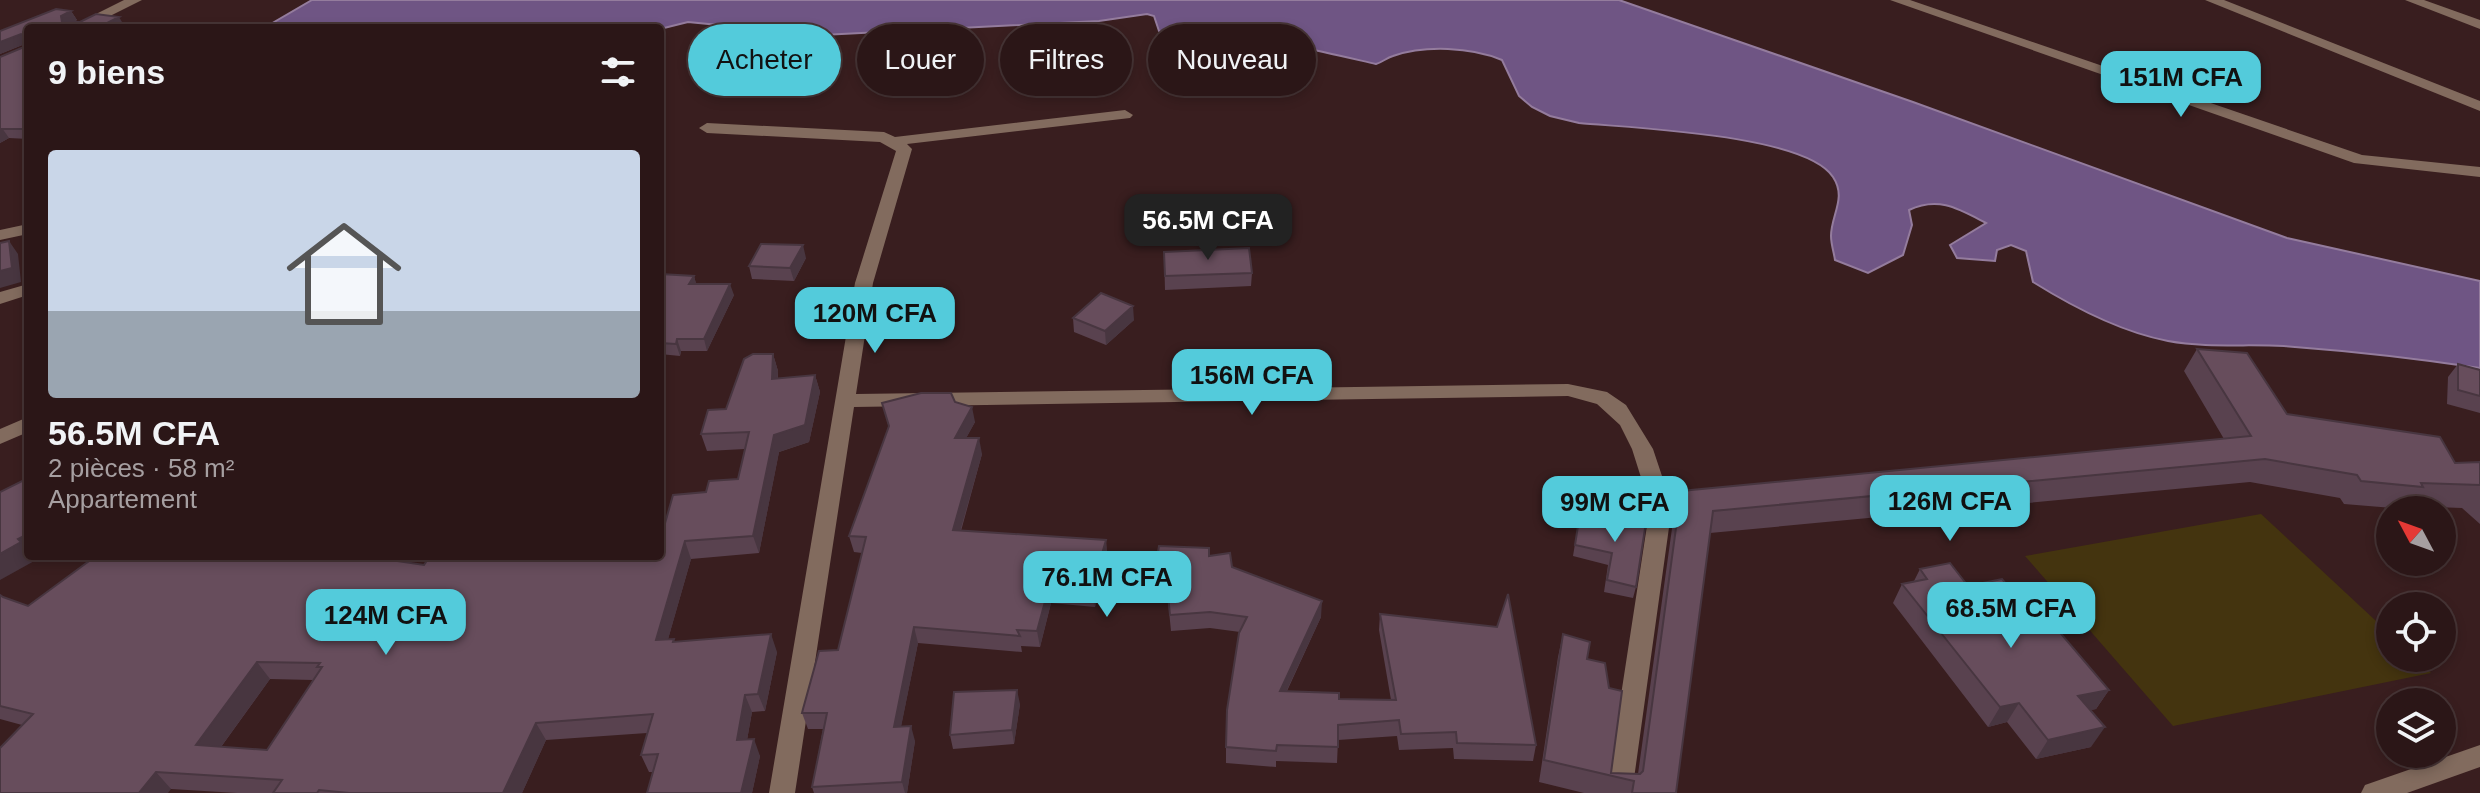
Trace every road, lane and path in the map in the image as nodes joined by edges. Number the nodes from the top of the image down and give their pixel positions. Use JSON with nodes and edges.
{"nodes":[{"id":1,"x":135,"y":0,"type":"edge"},
{"id":2,"x":1897,"y":0,"type":"edge"},
{"id":3,"x":2212,"y":0,"type":"edge"},
{"id":4,"x":2412,"y":0,"type":"edge"},
{"id":5,"x":84,"y":24,"type":"edge"},
{"id":6,"x":2480,"y":25,"type":"edge"},
{"id":7,"x":2480,"y":106,"type":"edge"},
{"id":8,"x":1125,"y":115,"type":"dead end"},
{"id":9,"x":707,"y":128,"type":"dead end"},
{"id":10,"x":896,"y":141,"type":"junction"},
{"id":11,"x":2480,"y":172,"type":"edge"},
{"id":12,"x":24,"y":230,"type":"edge"},
{"id":13,"x":0,"y":235,"type":"edge"},
{"id":14,"x":24,"y":290,"type":"edge"},
{"id":15,"x":0,"y":298,"type":"edge"},
{"id":16,"x":845,"y":401,"type":"junction"},
{"id":17,"x":24,"y":426,"type":"edge"},
{"id":18,"x":0,"y":437,"type":"edge"},
{"id":19,"x":2480,"y":756,"type":"edge"},
{"id":20,"x":782,"y":793,"type":"edge"},
{"id":21,"x":1619,"y":793,"type":"edge"},
{"id":22,"x":2374,"y":793,"type":"edge"}],
"edges":[{"from":1,"to":5,"type":"street"},
{"from":2,"to":11,"type":"street"},
{"from":3,"to":7,"type":"street"},
{"from":4,"to":6,"type":"street"},
{"from":8,"to":10,"type":"street"},
{"from":9,"to":10,"type":"street"},
{"from":10,"to":16,"type":"street"},
{"from":12,"to":13,"type":"street"},
{"from":14,"to":15,"type":"street"},
{"from":16,"to":20,"type":"street"},
{"from":16,"to":21,"type":"street"},
{"from":17,"to":18,"type":"street"},
{"from":19,"to":22,"type":"street"}]}
